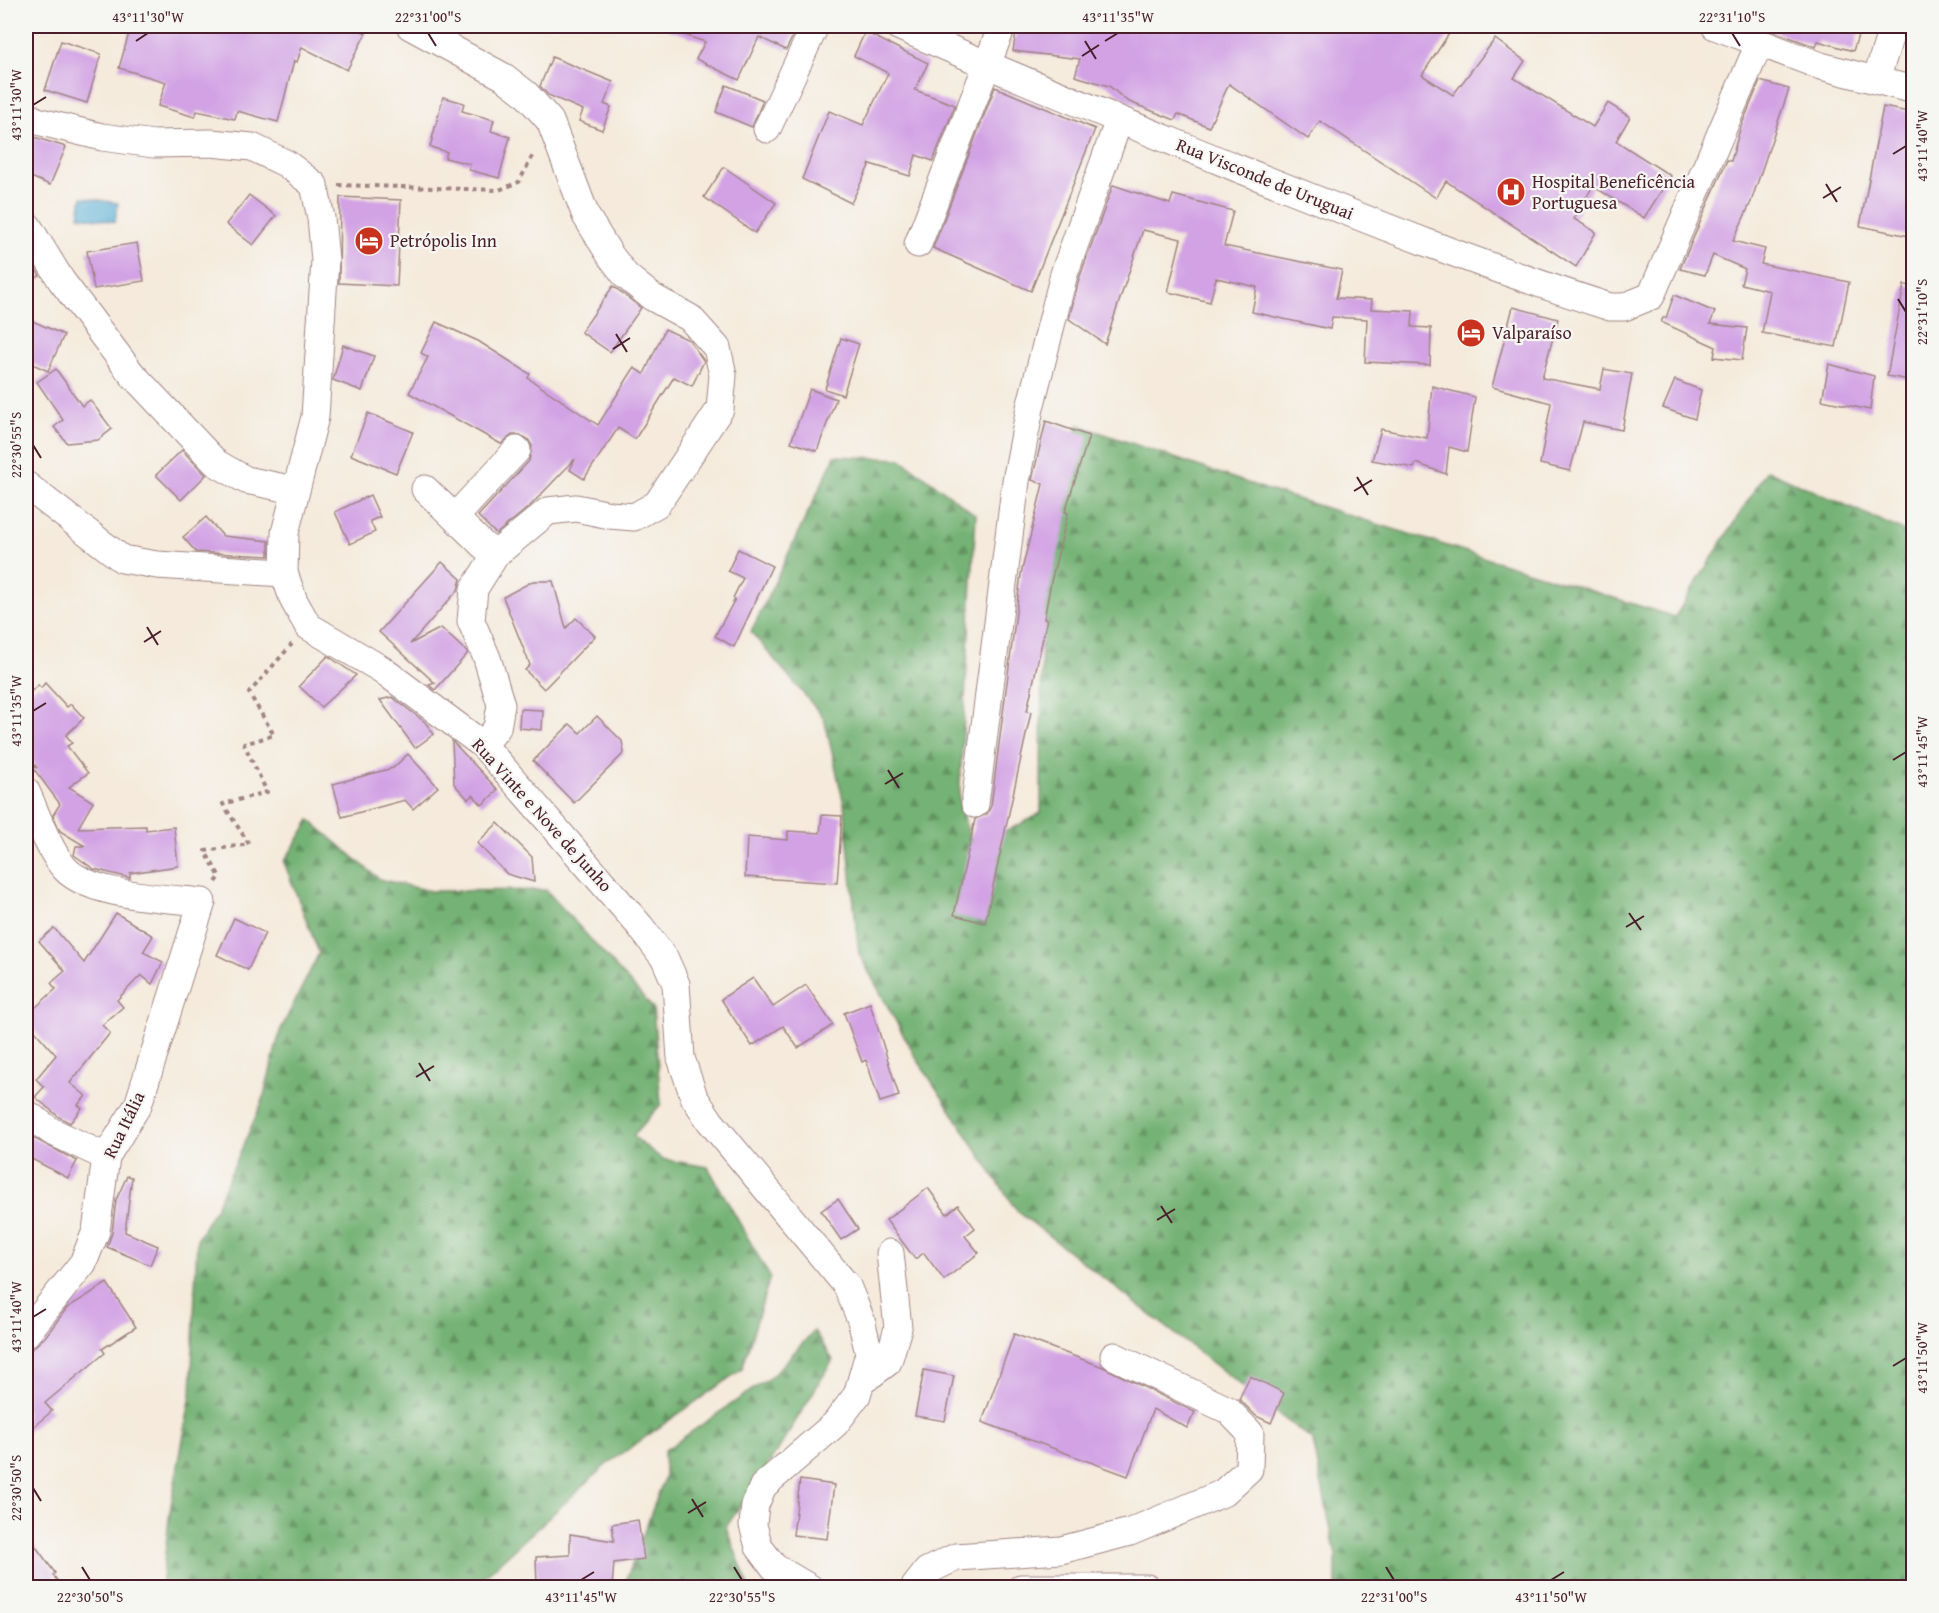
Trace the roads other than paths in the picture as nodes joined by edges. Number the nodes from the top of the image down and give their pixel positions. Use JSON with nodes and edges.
{"nodes":[{"id":1,"x":410,"y":26,"type":"edge"},
{"id":2,"x":815,"y":26,"type":"edge"},
{"id":3,"x":898,"y":26,"type":"edge"},
{"id":4,"x":1002,"y":26,"type":"edge"},
{"id":5,"x":1715,"y":26,"type":"edge"},
{"id":6,"x":1893,"y":26,"type":"edge"},
{"id":7,"x":1759,"y":44,"type":"junction"},
{"id":8,"x":985,"y":76,"type":"junction"},
{"id":9,"x":1876,"y":80,"type":"junction"},
{"id":10,"x":1914,"y":90,"type":"edge"},
{"id":11,"x":26,"y":115,"type":"edge"},
{"id":12,"x":1119,"y":120,"type":"junction"},
{"id":13,"x":767,"y":129,"type":"dead end"},
{"id":14,"x":28,"y":226,"type":"dead end"},
{"id":15,"x":918,"y":244,"type":"dead end"},
{"id":16,"x":517,"y":450,"type":"dead end"},
{"id":17,"x":26,"y":485,"type":"edge"},
{"id":18,"x":425,"y":489,"type":"dead end"},
{"id":19,"x":294,"y":490,"type":"junction"},
{"id":20,"x":455,"y":517,"type":"junction"},
{"id":21,"x":496,"y":554,"type":"junction"},
{"id":22,"x":284,"y":573,"type":"junction"},
{"id":23,"x":483,"y":745,"type":"junction"},
{"id":24,"x":26,"y":791,"type":"edge"},
{"id":25,"x":975,"y":804,"type":"dead end"},
{"id":26,"x":26,"y":1113,"type":"edge"},
{"id":27,"x":106,"y":1157,"type":"junction"},
{"id":28,"x":890,"y":1253,"type":"dead end"},
{"id":29,"x":26,"y":1334,"type":"edge"},
{"id":30,"x":1114,"y":1356,"type":"dead end"},
{"id":31,"x":861,"y":1382,"type":"junction"},
{"id":32,"x":810,"y":1587,"type":"edge"},
{"id":33,"x":914,"y":1587,"type":"edge"},
{"id":34,"x":1022,"y":1587,"type":"edge"},
{"id":35,"x":1147,"y":1587,"type":"edge"}],
"edges":[{"from":1,"to":21,"type":"street"},
{"from":2,"to":13,"type":"street"},
{"from":3,"to":8,"type":"street","name":"Rua Visconde de Uruguai"},
{"from":4,"to":8,"type":"street"},
{"from":5,"to":7,"type":"street"},
{"from":6,"to":9,"type":"street"},
{"from":7,"to":9,"type":"street"},
{"from":7,"to":12,"type":"street","name":"Rua Visconde de Uruguai"},
{"from":8,"to":12,"type":"street","name":"Rua Visconde de Uruguai"},
{"from":8,"to":15,"type":"street"},
{"from":9,"to":10,"type":"street"},
{"from":11,"to":19,"type":"street"},
{"from":12,"to":25,"type":"street"},
{"from":14,"to":19,"type":"street"},
{"from":16,"to":20,"type":"street"},
{"from":17,"to":22,"type":"street"},
{"from":18,"to":20,"type":"street"},
{"from":19,"to":22,"type":"street"},
{"from":20,"to":21,"type":"street"},
{"from":21,"to":23,"type":"street"},
{"from":22,"to":23,"type":"street","name":"Rua Vinte e Nove de Junho"},
{"from":23,"to":31,"type":"street","name":"Rua Vinte e Nove de Junho"},
{"from":24,"to":27,"type":"street","name":"Rua Itália"},
{"from":26,"to":27,"type":"street"},
{"from":27,"to":29,"type":"street","name":"Rua Itália"},
{"from":28,"to":31,"type":"street"},
{"from":30,"to":33,"type":"street"},
{"from":31,"to":32,"type":"street","name":"Rua Vinte e Nove de Junho"},
{"from":34,"to":35,"type":"street"}]}
